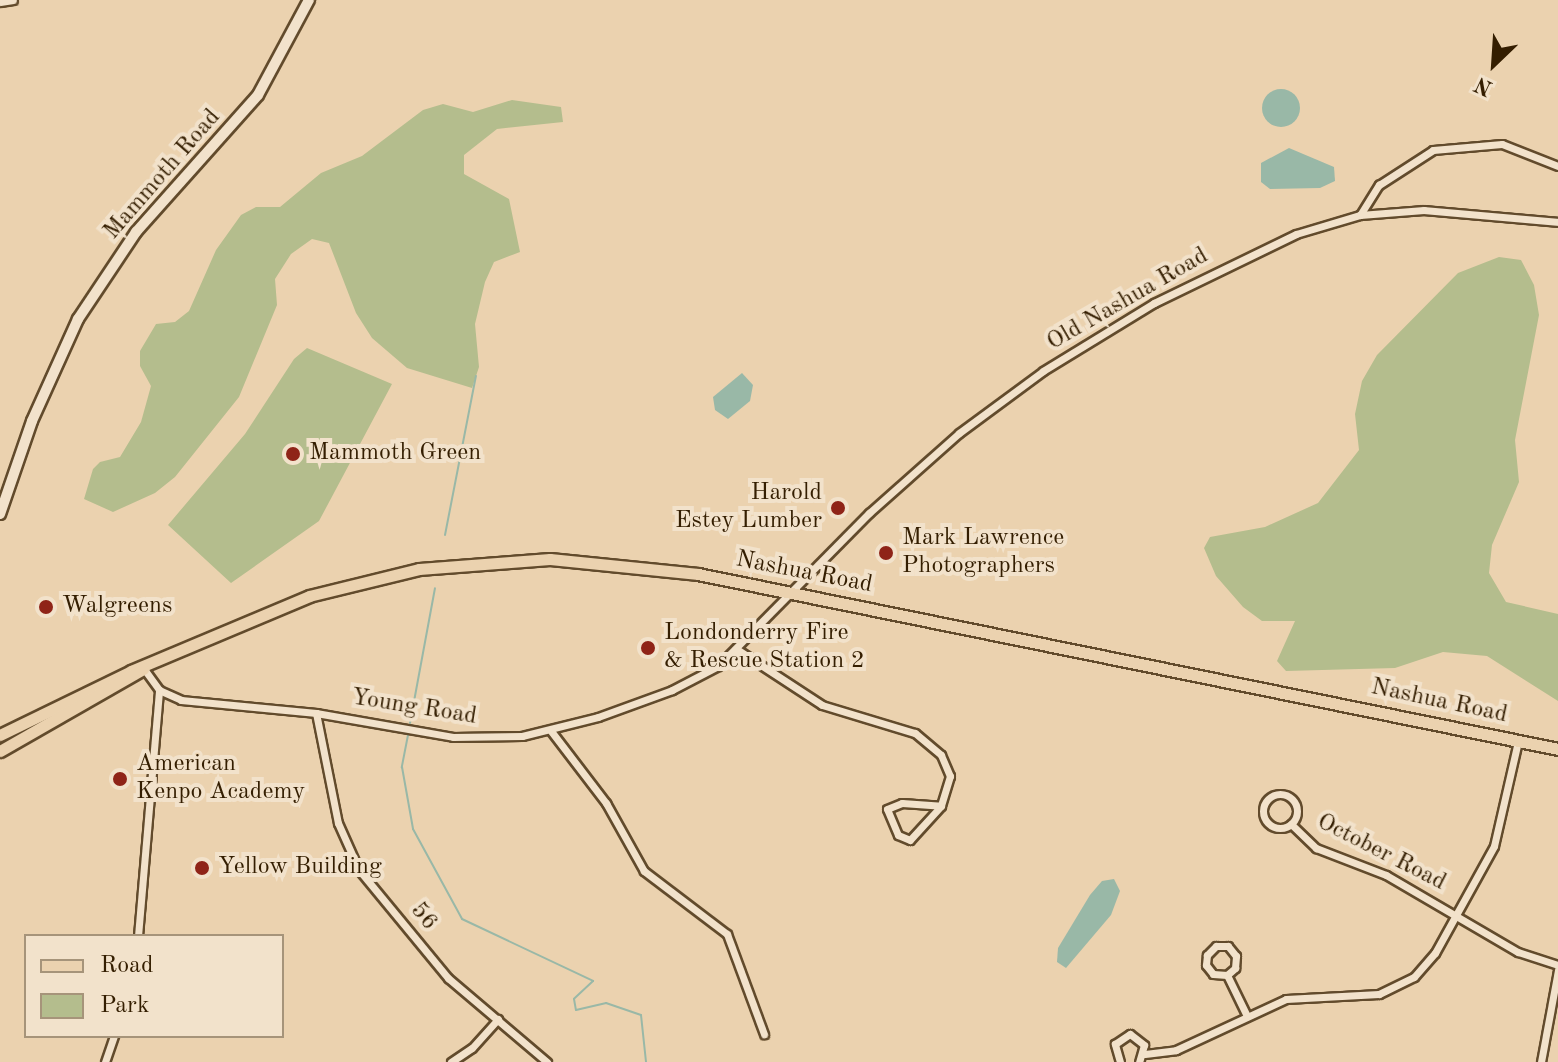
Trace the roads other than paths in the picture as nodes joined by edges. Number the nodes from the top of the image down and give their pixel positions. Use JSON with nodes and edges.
{"nodes":[{"id":1,"x":13,"y":0,"type":"edge"},
{"id":2,"x":309,"y":0,"type":"edge"},
{"id":3,"x":0,"y":2,"type":"edge"},
{"id":4,"x":1558,"y":166,"type":"edge"},
{"id":5,"x":1360,"y":215,"type":"junction"},
{"id":6,"x":1558,"y":222,"type":"edge"},
{"id":7,"x":0,"y":514,"type":"edge"},
{"id":8,"x":792,"y":593,"type":"junction"},
{"id":9,"x":738,"y":650,"type":"junction"},
{"id":10,"x":144,"y":669,"type":"junction"},
{"id":11,"x":159,"y":690,"type":"junction"},
{"id":12,"x":316,"y":713,"type":"junction"},
{"id":13,"x":551,"y":731,"type":"junction"},
{"id":14,"x":0,"y":735,"type":"edge"},
{"id":15,"x":1518,"y":741,"type":"junction"},
{"id":16,"x":1558,"y":749,"type":"edge"},
{"id":17,"x":0,"y":751,"type":"edge"},
{"id":18,"x":941,"y":806,"type":"junction"},
{"id":19,"x":1291,"y":824,"type":"junction"},
{"id":20,"x":1456,"y":914,"type":"junction"},
{"id":21,"x":138,"y":934,"type":"edge"},
{"id":22,"x":1558,"y":968,"type":"edge"},
{"id":23,"x":1227,"y":975,"type":"junction"},
{"id":24,"x":1247,"y":1016,"type":"junction"},
{"id":25,"x":498,"y":1019,"type":"junction"},
{"id":26,"x":764,"y":1034,"type":"dead end"},
{"id":27,"x":113,"y":1038,"type":"edge"},
{"id":28,"x":1145,"y":1054,"type":"junction"},
{"id":29,"x":105,"y":1062,"type":"edge"},
{"id":30,"x":451,"y":1062,"type":"edge"},
{"id":31,"x":547,"y":1062,"type":"edge"},
{"id":32,"x":1120,"y":1062,"type":"edge"},
{"id":33,"x":1139,"y":1062,"type":"edge"},
{"id":34,"x":1541,"y":1062,"type":"edge"}],
"edges":[{"from":1,"to":3,"type":"street"},
{"from":2,"to":7,"type":"main road","name":"Mammoth Road"},
{"from":4,"to":5,"type":"street"},
{"from":5,"to":6,"type":"street","name":"Old Nashua Road"},
{"from":5,"to":8,"type":"street","name":"Old Nashua Road"},
{"from":8,"to":9,"type":"street","name":"Young Road"},
{"from":8,"to":10,"type":"main road","name":"Nashua Road"},
{"from":8,"to":15,"type":"main road","name":"Nashua Road"},
{"from":9,"to":13,"type":"street","name":"Young Road"},
{"from":9,"to":18,"type":"street"},
{"from":10,"to":11,"type":"street"},
{"from":10,"to":14,"type":"main road","name":"Nashua Road"},
{"from":10,"to":17,"type":"main road","name":"Nashua Road"},
{"from":11,"to":12,"type":"street","name":"Young Road"},
{"from":11,"to":21,"type":"street"},
{"from":12,"to":13,"type":"street","name":"Young Road"},
{"from":12,"to":25,"type":"street","name":"56"},
{"from":13,"to":26,"type":"street"},
{"from":15,"to":16,"type":"main road","name":"Nashua Road"},
{"from":15,"to":20,"type":"street"},
{"from":18,"to":18,"type":"street"},
{"from":19,"to":19,"type":"street","name":"October Road"},
{"from":19,"to":20,"type":"street","name":"October Road"},
{"from":20,"to":22,"type":"street","name":"October Road"},
{"from":20,"to":24,"type":"street"},
{"from":22,"to":34,"type":"street"},
{"from":23,"to":23,"type":"street"},
{"from":23,"to":24,"type":"street"},
{"from":24,"to":28,"type":"street"},
{"from":25,"to":30,"type":"street"},
{"from":25,"to":31,"type":"street","name":"56"},
{"from":27,"to":29,"type":"street"},
{"from":28,"to":32,"type":"street"},
{"from":28,"to":33,"type":"street"}]}
